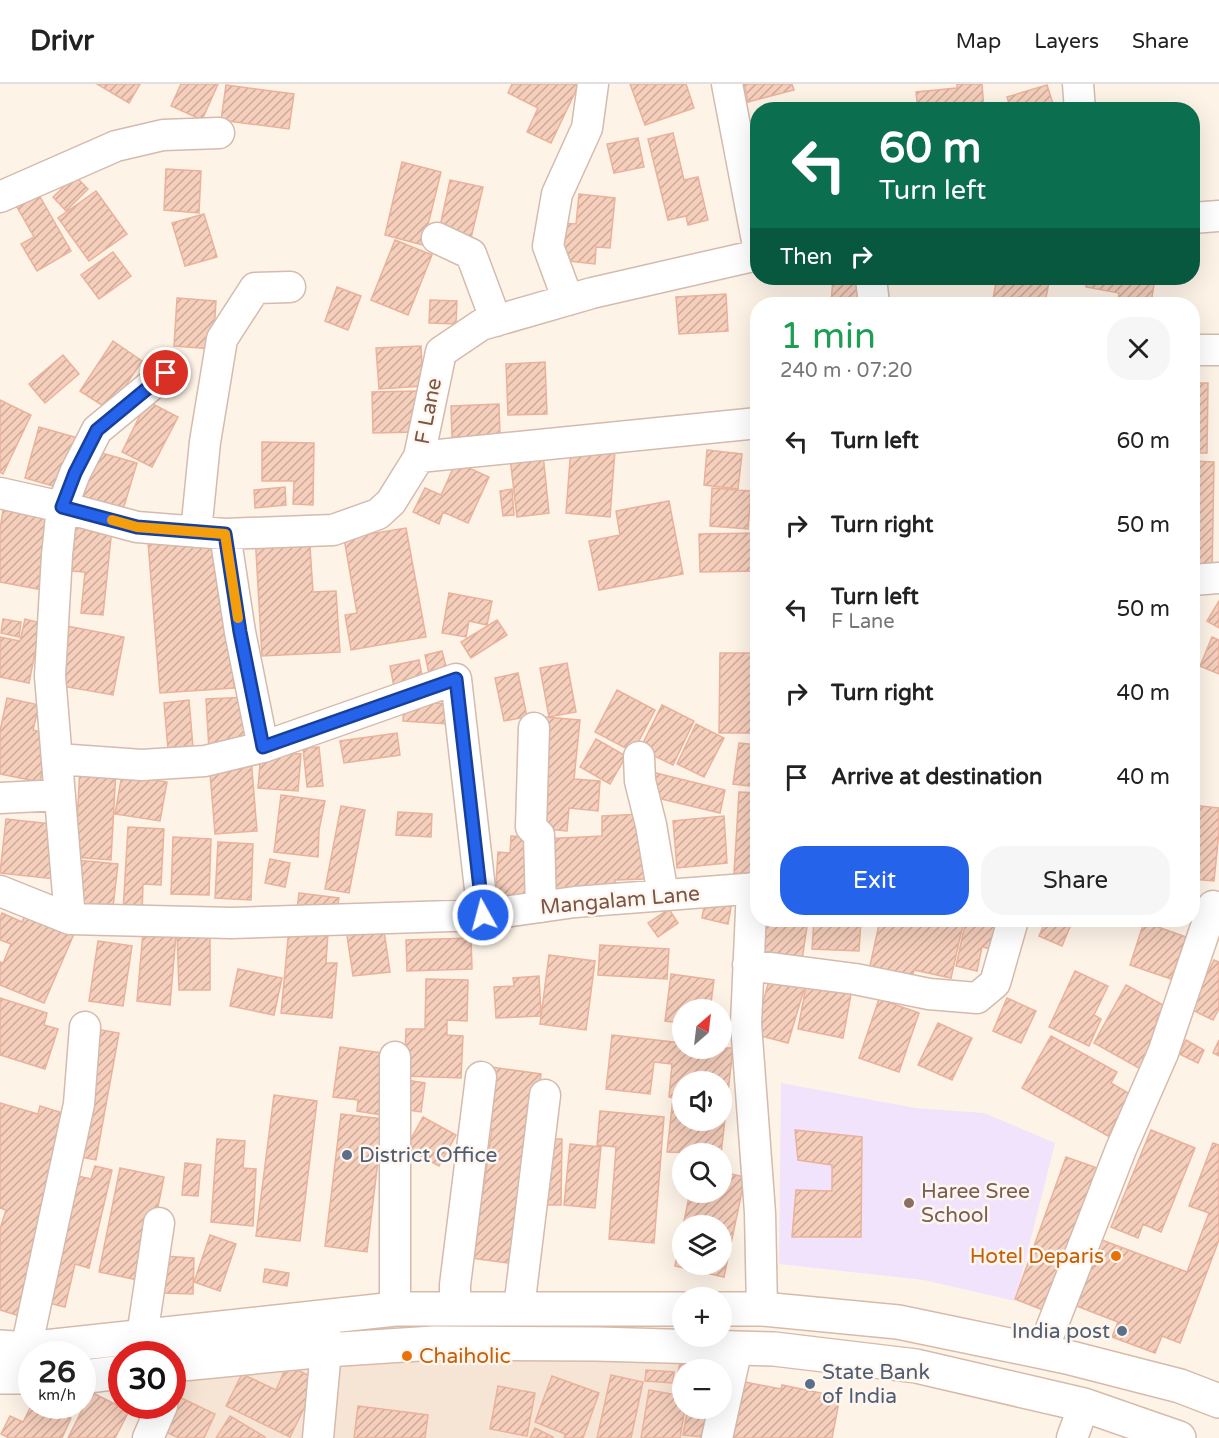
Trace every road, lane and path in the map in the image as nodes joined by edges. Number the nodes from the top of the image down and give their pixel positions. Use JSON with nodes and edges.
{"nodes":[{"id":1,"x":593,"y":84,"type":"edge"},
{"id":2,"x":727,"y":84,"type":"edge"},
{"id":3,"x":1078,"y":84,"type":"edge"},
{"id":4,"x":1079,"y":102,"type":"edge"},
{"id":5,"x":219,"y":133,"type":"dead end"},
{"id":6,"x":0,"y":197,"type":"edge"},
{"id":7,"x":750,"y":204,"type":"edge"},
{"id":8,"x":1219,"y":216,"type":"edge"},
{"id":9,"x":1200,"y":217,"type":"edge"},
{"id":10,"x":437,"y":238,"type":"dead end"},
{"id":11,"x":750,"y":257,"type":"edge"},
{"id":12,"x":290,"y":286,"type":"dead end"},
{"id":13,"x":568,"y":300,"type":"junction"},
{"id":14,"x":496,"y":321,"type":"junction"},
{"id":15,"x":1200,"y":350,"type":"edge"},
{"id":16,"x":1219,"y":350,"type":"edge"},
{"id":17,"x":166,"y":373,"type":"dead end"},
{"id":18,"x":750,"y":424,"type":"edge"},
{"id":19,"x":419,"y":457,"type":"junction"},
{"id":20,"x":0,"y":493,"type":"edge"},
{"id":21,"x":62,"y":507,"type":"junction"},
{"id":22,"x":196,"y":532,"type":"junction"},
{"id":23,"x":225,"y":534,"type":"junction"},
{"id":24,"x":1219,"y":578,"type":"edge"},
{"id":25,"x":1200,"y":579,"type":"edge"},
{"id":26,"x":534,"y":728,"type":"dead end"},
{"id":27,"x":263,"y":747,"type":"junction"},
{"id":28,"x":639,"y":757,"type":"dead end"},
{"id":29,"x":57,"y":759,"type":"junction"},
{"id":30,"x":60,"y":795,"type":"junction"},
{"id":31,"x":0,"y":798,"type":"edge"},
{"id":32,"x":750,"y":888,"type":"edge"},
{"id":33,"x":0,"y":891,"type":"edge"},
{"id":34,"x":663,"y":895,"type":"junction"},
{"id":35,"x":1208,"y":906,"type":"edge"},
{"id":36,"x":541,"y":907,"type":"junction"},
{"id":37,"x":483,"y":915,"type":"junction"},
{"id":38,"x":70,"y":919,"type":"junction"},
{"id":39,"x":751,"y":927,"type":"edge"},
{"id":40,"x":1011,"y":927,"type":"edge"},
{"id":41,"x":748,"y":965,"type":"junction"},
{"id":42,"x":86,"y":1027,"type":"dead end"},
{"id":43,"x":395,"y":1057,"type":"dead end"},
{"id":44,"x":480,"y":1077,"type":"dead end"},
{"id":45,"x":545,"y":1095,"type":"dead end"},
{"id":46,"x":159,"y":1223,"type":"dead end"},
{"id":47,"x":455,"y":1308,"type":"junction"},
{"id":48,"x":519,"y":1308,"type":"junction"},
{"id":49,"x":395,"y":1309,"type":"junction"},
{"id":50,"x":672,"y":1309,"type":"edge"},
{"id":51,"x":732,"y":1309,"type":"edge"},
{"id":52,"x":762,"y":1309,"type":"junction"},
{"id":53,"x":324,"y":1318,"type":"junction"},
{"id":54,"x":142,"y":1336,"type":"junction"},
{"id":55,"x":23,"y":1341,"type":"edge"},
{"id":56,"x":96,"y":1344,"type":"edge"},
{"id":57,"x":737,"y":1348,"type":"junction"},
{"id":58,"x":326,"y":1350,"type":"junction"},
{"id":59,"x":1042,"y":1352,"type":"junction"},
{"id":60,"x":18,"y":1359,"type":"edge"},
{"id":61,"x":186,"y":1365,"type":"edge"},
{"id":62,"x":0,"y":1377,"type":"edge"},
{"id":63,"x":1219,"y":1401,"type":"edge"},
{"id":64,"x":1084,"y":1406,"type":"junction"},
{"id":65,"x":156,"y":1419,"type":"edge"},
{"id":66,"x":148,"y":1438,"type":"edge"},
{"id":67,"x":318,"y":1438,"type":"edge"},
{"id":68,"x":717,"y":1438,"type":"edge"},
{"id":69,"x":1072,"y":1438,"type":"edge"},
{"id":70,"x":1179,"y":1438,"type":"edge"}],
"edges":[{"from":1,"to":13,"type":"street"},
{"from":2,"to":7,"type":"street"},
{"from":3,"to":4,"type":"street"},
{"from":5,"to":6,"type":"street"},
{"from":8,"to":9,"type":"street"},
{"from":10,"to":14,"type":"street"},
{"from":11,"to":13,"type":"street","name":"F Lane"},
{"from":12,"to":22,"type":"street"},
{"from":13,"to":14,"type":"street","name":"F Lane"},
{"from":14,"to":19,"type":"street","name":"F Lane"},
{"from":15,"to":16,"type":"street"},
{"from":17,"to":21,"type":"street"},
{"from":18,"to":19,"type":"street"},
{"from":19,"to":23,"type":"street","name":"F Lane"},
{"from":20,"to":21,"type":"street","name":"F Lane"},
{"from":21,"to":22,"type":"street","name":"F Lane"},
{"from":21,"to":29,"type":"street"},
{"from":22,"to":23,"type":"street","name":"F Lane"},
{"from":23,"to":27,"type":"street"},
{"from":24,"to":25,"type":"street"},
{"from":26,"to":36,"type":"street"},
{"from":27,"to":29,"type":"street"},
{"from":27,"to":37,"type":"street"},
{"from":28,"to":34,"type":"street"},
{"from":29,"to":30,"type":"street"},
{"from":30,"to":31,"type":"street"},
{"from":30,"to":38,"type":"street"},
{"from":32,"to":34,"type":"street","name":"Mangalam Lane"},
{"from":33,"to":38,"type":"street","name":"Mangalam Lane"},
{"from":34,"to":36,"type":"street","name":"Mangalam Lane"},
{"from":35,"to":59,"type":"street"},
{"from":36,"to":37,"type":"street","name":"Mangalam Lane"},
{"from":37,"to":38,"type":"street","name":"Mangalam Lane"},
{"from":39,"to":41,"type":"street","name":"Mangalam Lane"},
{"from":40,"to":41,"type":"street"},
{"from":41,"to":52,"type":"street","name":"Mangalam Lane"},
{"from":42,"to":55,"type":"street"},
{"from":43,"to":49,"type":"street"},
{"from":44,"to":47,"type":"street"},
{"from":45,"to":48,"type":"street"},
{"from":46,"to":54,"type":"street"},
{"from":47,"to":48,"type":"main road"},
{"from":47,"to":49,"type":"main road"},
{"from":48,"to":50,"type":"main road"},
{"from":49,"to":53,"type":"main road"},
{"from":51,"to":52,"type":"main road"},
{"from":52,"to":59,"type":"main road"},
{"from":53,"to":54,"type":"main road"},
{"from":53,"to":58,"type":"street"},
{"from":54,"to":56,"type":"main road"},
{"from":57,"to":58,"type":"main road"},
{"from":57,"to":64,"type":"main road"},
{"from":57,"to":68,"type":"street"},
{"from":58,"to":61,"type":"main road"},
{"from":58,"to":67,"type":"street"},
{"from":59,"to":63,"type":"main road"},
{"from":60,"to":62,"type":"main road"},
{"from":64,"to":69,"type":"street"},
{"from":64,"to":70,"type":"main road"},
{"from":65,"to":66,"type":"street"}]}
